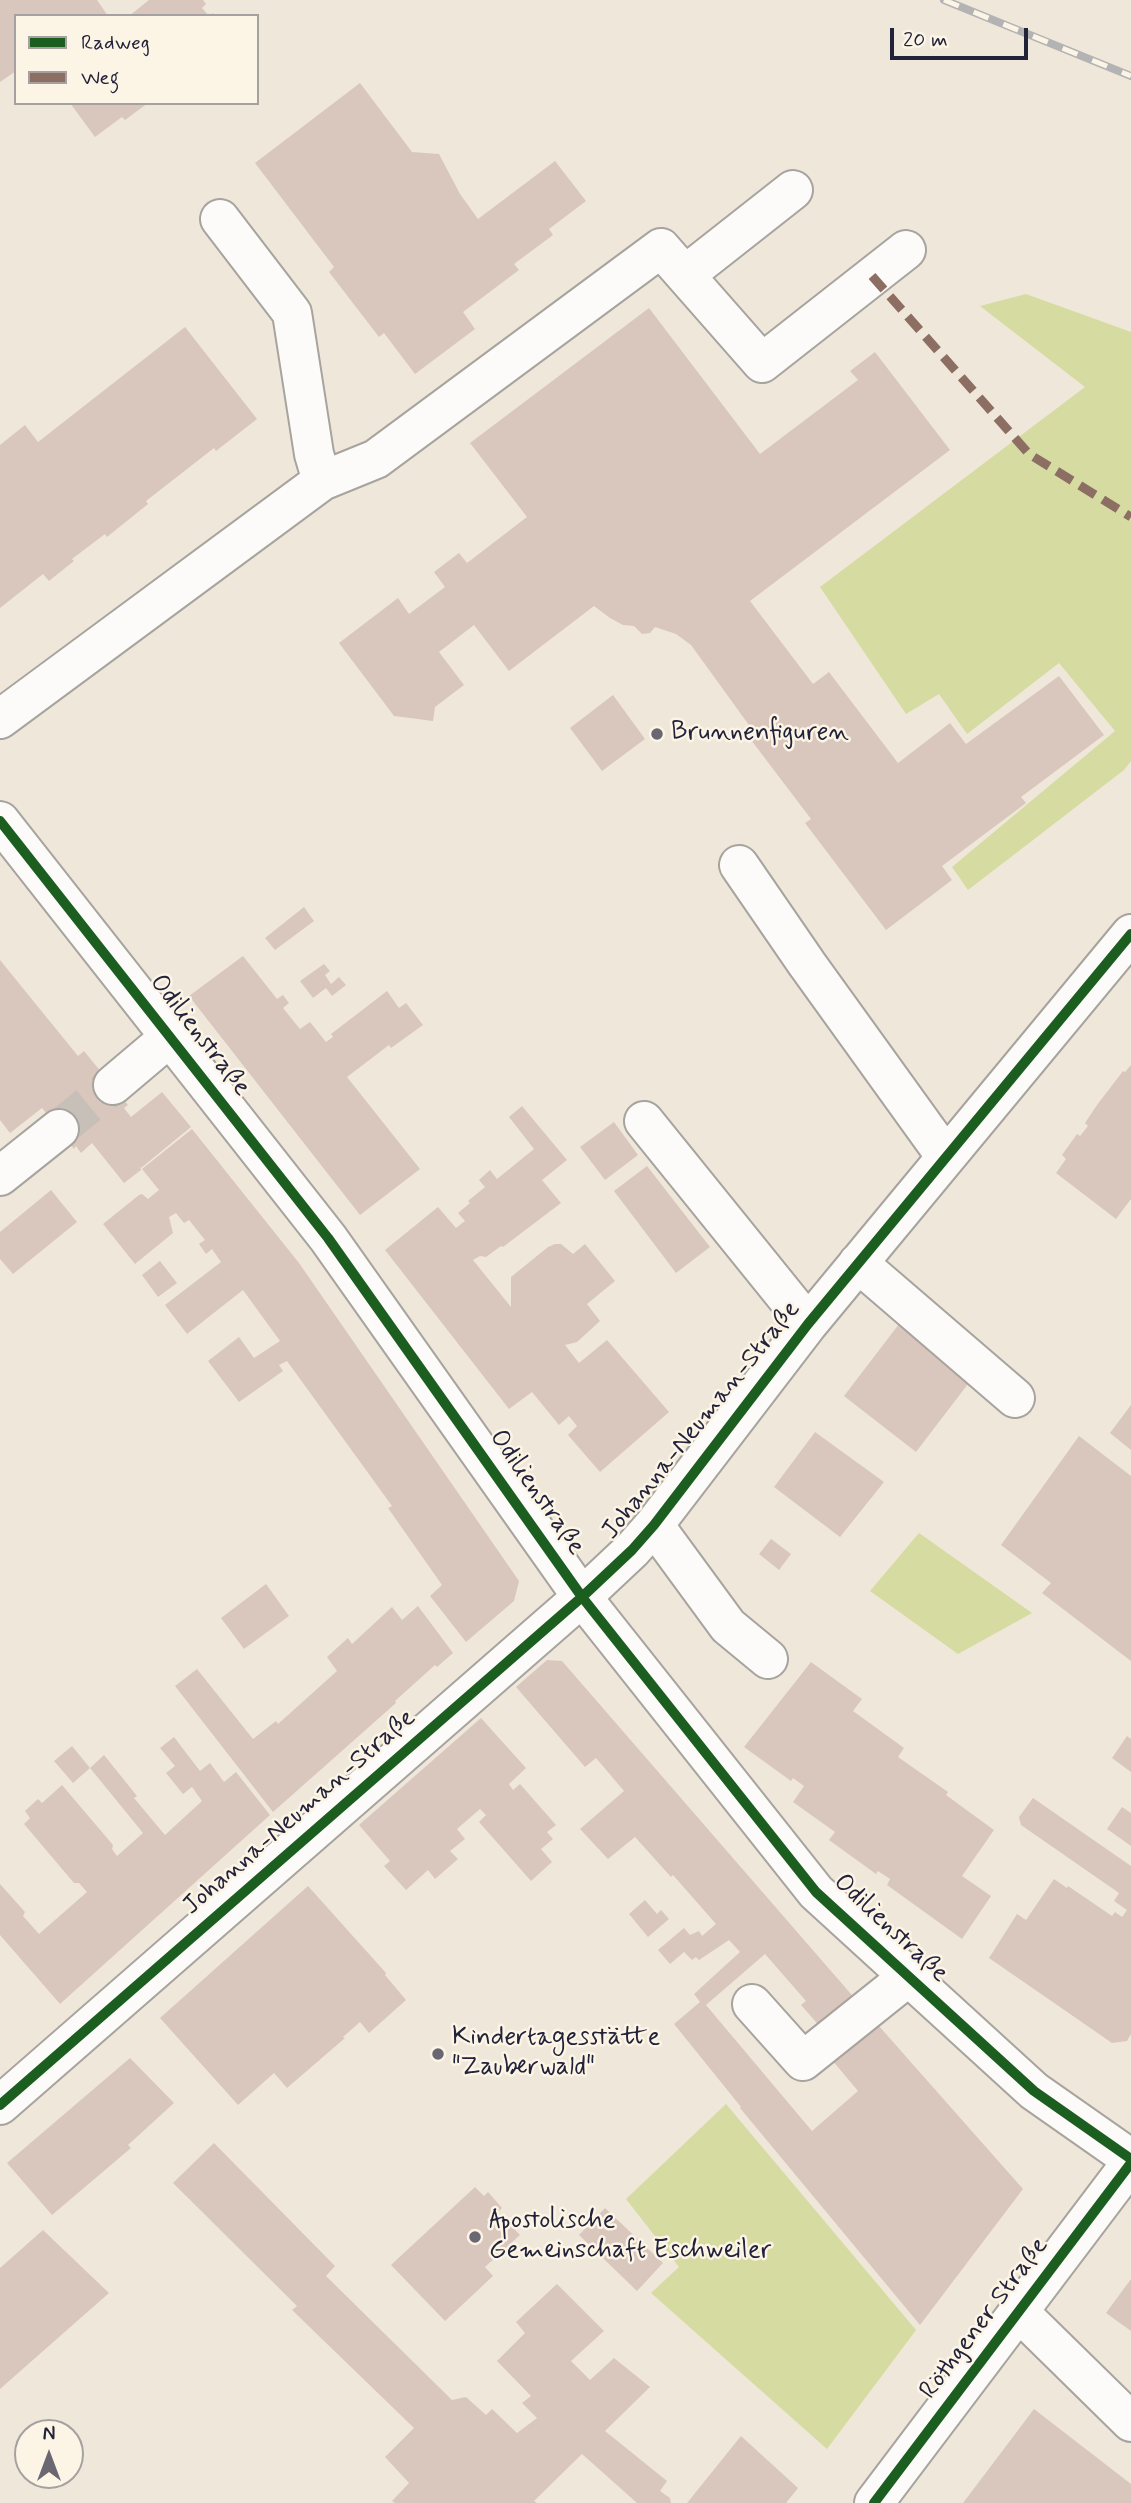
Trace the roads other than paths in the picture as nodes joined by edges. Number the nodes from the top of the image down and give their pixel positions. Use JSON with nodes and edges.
{"nodes":[{"id":1,"x":793,"y":190,"type":"dead end"},
{"id":2,"x":220,"y":219,"type":"dead end"},
{"id":3,"x":906,"y":250,"type":"dead end"},
{"id":4,"x":685,"y":275,"type":"junction"},
{"id":5,"x":321,"y":481,"type":"junction"},
{"id":6,"x":0,"y":719,"type":"edge"},
{"id":7,"x":0,"y":821,"type":"edge"},
{"id":8,"x":738,"y":865,"type":"dead end"},
{"id":9,"x":1131,"y":934,"type":"edge"},
{"id":10,"x":171,"y":1036,"type":"junction"},
{"id":11,"x":113,"y":1086,"type":"tunnel mouth"},
{"id":12,"x":644,"y":1121,"type":"dead end"},
{"id":13,"x":59,"y":1129,"type":"tunnel mouth"},
{"id":14,"x":946,"y":1157,"type":"junction"},
{"id":15,"x":0,"y":1176,"type":"edge"},
{"id":16,"x":858,"y":1263,"type":"junction"},
{"id":17,"x":808,"y":1324,"type":"junction"},
{"id":18,"x":1015,"y":1398,"type":"dead end"},
{"id":19,"x":654,"y":1525,"type":"junction"},
{"id":20,"x":582,"y":1597,"type":"junction"},
{"id":21,"x":768,"y":1659,"type":"dead end"},
{"id":22,"x":908,"y":1977,"type":"junction"},
{"id":23,"x":752,"y":2004,"type":"dead end"},
{"id":24,"x":0,"y":2105,"type":"edge"},
{"id":25,"x":1131,"y":2161,"type":"edge"},
{"id":26,"x":1019,"y":2312,"type":"junction"},
{"id":27,"x":1131,"y":2422,"type":"edge"},
{"id":28,"x":874,"y":2503,"type":"edge"}],
"edges":[{"from":1,"to":4,"type":"main road"},
{"from":2,"to":5,"type":"main road"},
{"from":3,"to":4,"type":"main road"},
{"from":4,"to":5,"type":"main road"},
{"from":5,"to":6,"type":"main road"},
{"from":7,"to":10,"type":"main road","name":"Odilienstraße"},
{"from":8,"to":14,"type":"main road"},
{"from":9,"to":14,"type":"main road","name":"Johanna-Neuman-Straße"},
{"from":10,"to":11,"type":"main road"},
{"from":10,"to":20,"type":"main road","name":"Odilienstraße"},
{"from":12,"to":17,"type":"main road"},
{"from":13,"to":15,"type":"main road"},
{"from":14,"to":16,"type":"main road","name":"Johanna-Neuman-Straße"},
{"from":16,"to":17,"type":"main road","name":"Johanna-Neuman-Straße"},
{"from":16,"to":18,"type":"main road"},
{"from":17,"to":19,"type":"main road","name":"Johanna-Neuman-Straße"},
{"from":19,"to":20,"type":"main road","name":"Johanna-Neuman-Straße"},
{"from":19,"to":21,"type":"main road"},
{"from":20,"to":22,"type":"main road","name":"Odilienstraße"},
{"from":20,"to":24,"type":"main road","name":"Johanna-Neuman-Straße"},
{"from":22,"to":23,"type":"main road"},
{"from":22,"to":25,"type":"main road","name":"Odilienstraße"},
{"from":25,"to":26,"type":"main road","name":"Röthgener Straße"},
{"from":26,"to":27,"type":"main road"},
{"from":26,"to":28,"type":"main road","name":"Röthgener Straße"}]}
